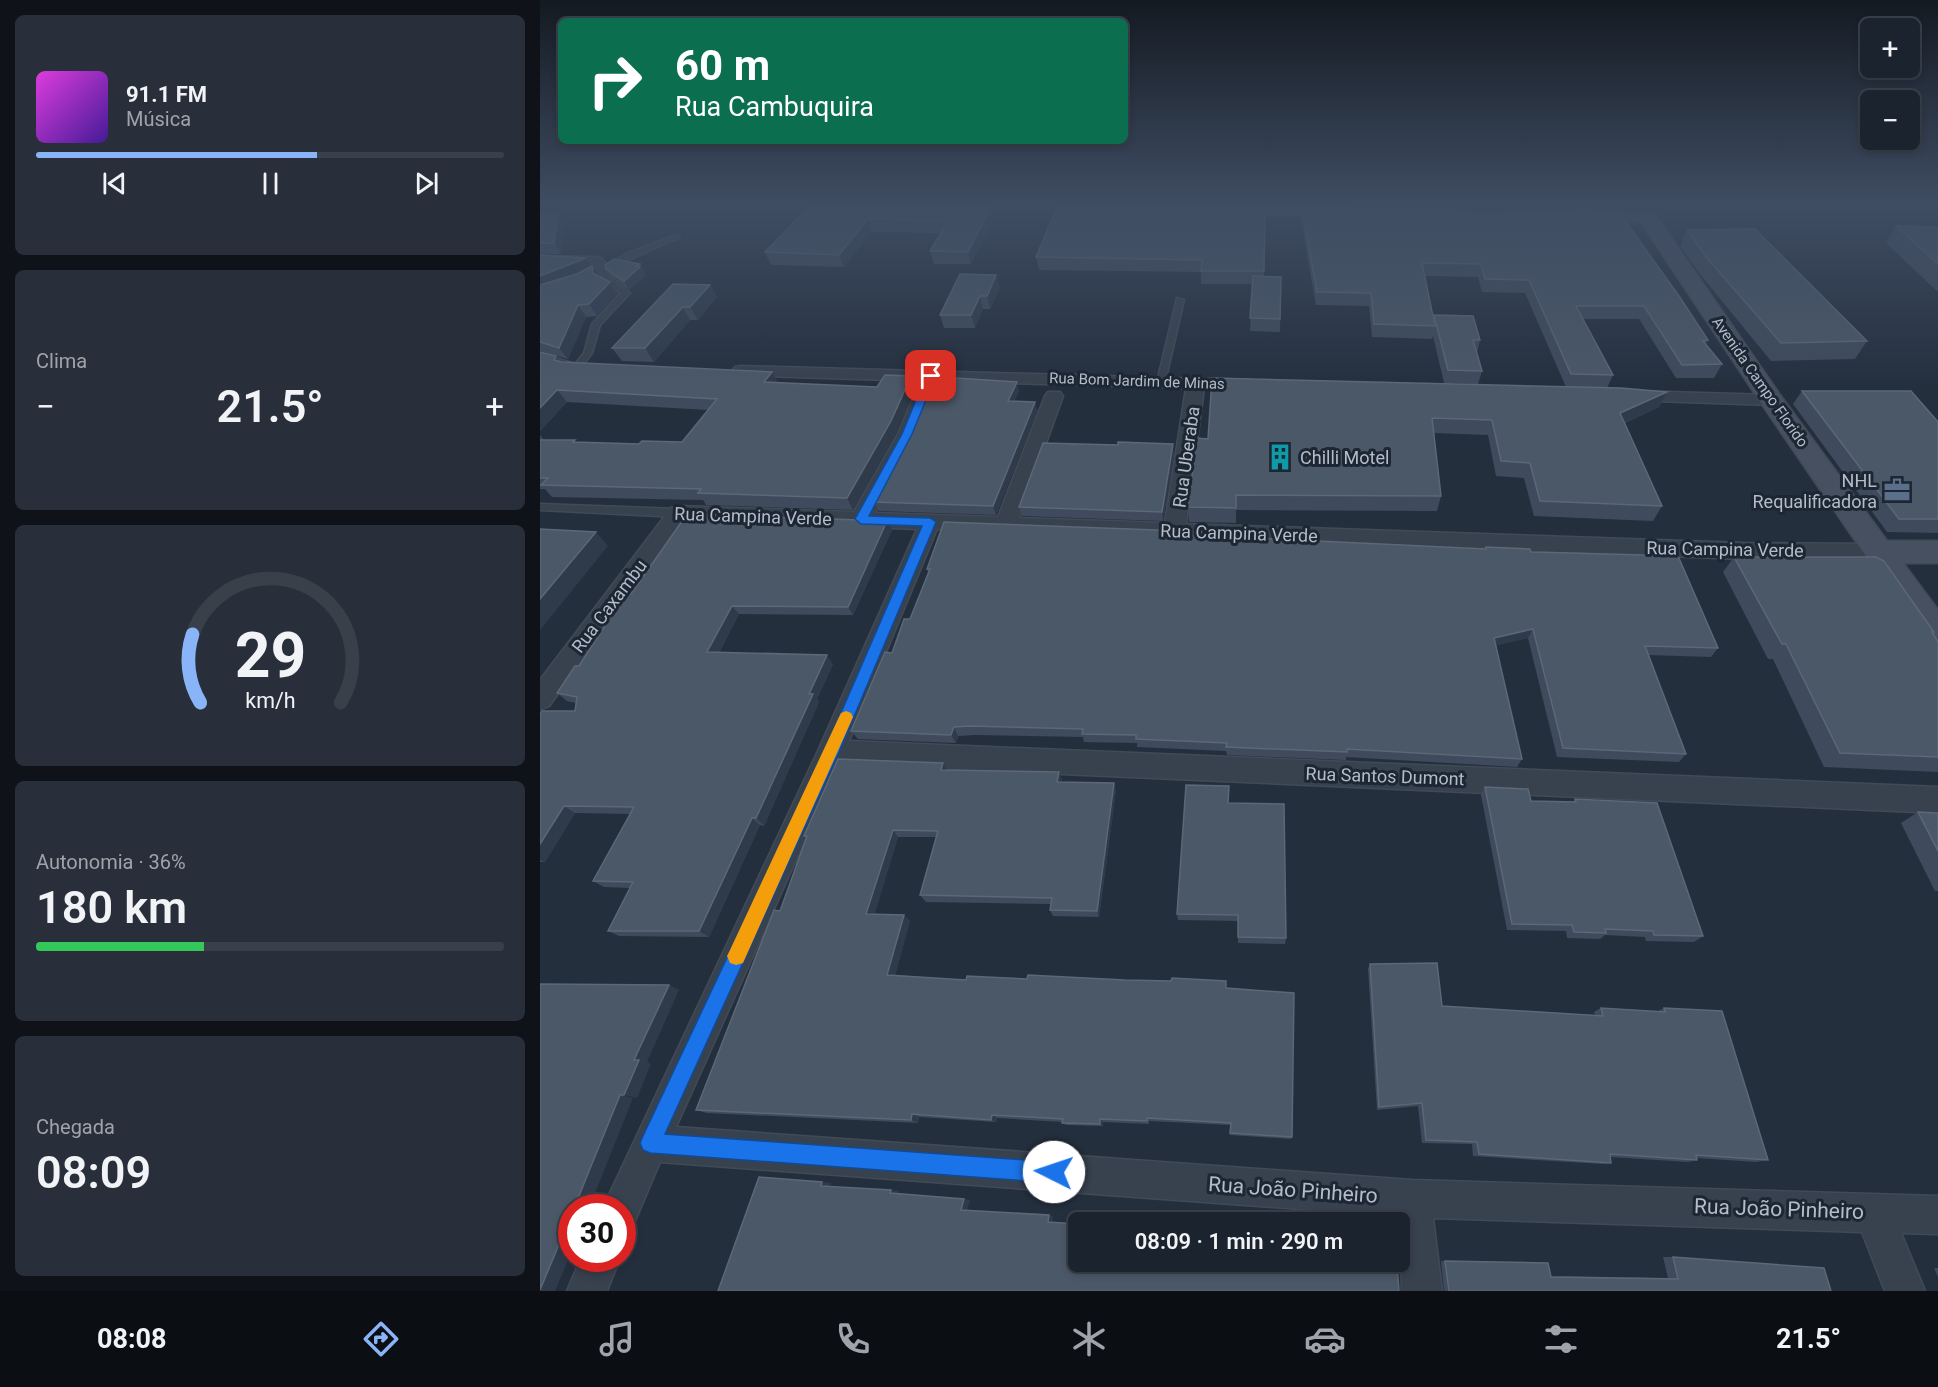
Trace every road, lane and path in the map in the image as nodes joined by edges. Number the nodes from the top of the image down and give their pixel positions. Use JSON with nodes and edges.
{"nodes":[{"id":1,"x":599,"y":267,"type":"edge"},
{"id":2,"x":609,"y":267,"type":"edge"},
{"id":3,"x":1681,"y":267,"type":"edge"},
{"id":4,"x":601,"y":272,"type":"junction"},
{"id":5,"x":1180,"y":300,"type":"dead end"},
{"id":6,"x":540,"y":356,"type":"edge"},
{"id":7,"x":577,"y":367,"type":"junction"},
{"id":8,"x":600,"y":367,"type":"edge"},
{"id":9,"x":718,"y":370,"type":"edge"},
{"id":10,"x":931,"y":376,"type":"junction"},
{"id":11,"x":1161,"y":382,"type":"junction"},
{"id":12,"x":1196,"y":383,"type":"junction"},
{"id":13,"x":1256,"y":384,"type":"edge"},
{"id":14,"x":1615,"y":395,"type":"edge"},
{"id":15,"x":1054,"y":396,"type":"dead end"},
{"id":16,"x":1771,"y":400,"type":"junction"},
{"id":17,"x":540,"y":507,"type":"edge"},
{"id":18,"x":678,"y":513,"type":"junction"},
{"id":19,"x":861,"y":519,"type":"junction"},
{"id":20,"x":930,"y":522,"type":"junction"},
{"id":21,"x":1006,"y":525,"type":"junction"},
{"id":22,"x":1175,"y":530,"type":"junction"},
{"id":23,"x":1880,"y":552,"type":"junction"},
{"id":24,"x":1938,"y":552,"type":"edge"},
{"id":25,"x":1938,"y":635,"type":"edge"},
{"id":26,"x":540,"y":699,"type":"edge"},
{"id":27,"x":831,"y":752,"type":"junction"},
{"id":28,"x":1938,"y":800,"type":"edge"},
{"id":29,"x":650,"y":1143,"type":"junction"},
{"id":30,"x":628,"y":1194,"type":"edge"},
{"id":31,"x":1412,"y":1198,"type":"junction"},
{"id":32,"x":1873,"y":1212,"type":"junction"},
{"id":33,"x":1938,"y":1215,"type":"edge"},
{"id":34,"x":595,"y":1272,"type":"edge"},
{"id":35,"x":587,"y":1291,"type":"edge"},
{"id":36,"x":1422,"y":1291,"type":"edge"},
{"id":37,"x":1905,"y":1291,"type":"edge"}],
"edges":[{"from":1,"to":4,"type":"street"},
{"from":2,"to":4,"type":"lane"},
{"from":3,"to":16,"type":"main road","name":"Avenida Campo Florido"},
{"from":4,"to":7,"type":"lane"},
{"from":5,"to":11,"type":"lane"},
{"from":6,"to":7,"type":"lane"},
{"from":7,"to":8,"type":"street"},
{"from":9,"to":10,"type":"street","name":"Rua Bom Jardim de Minas"},
{"from":10,"to":11,"type":"street","name":"Rua Bom Jardim de Minas"},
{"from":10,"to":19,"type":"street"},
{"from":11,"to":12,"type":"street","name":"Rua Bom Jardim de Minas"},
{"from":12,"to":13,"type":"street","name":"Rua Bom Jardim de Minas"},
{"from":12,"to":22,"type":"street","name":"Rua Uberaba"},
{"from":14,"to":16,"type":"street"},
{"from":15,"to":21,"type":"street"},
{"from":16,"to":23,"type":"main road","name":"Avenida Campo Florido"},
{"from":17,"to":18,"type":"lane","name":"Rua Campina Verde"},
{"from":18,"to":19,"type":"street","name":"Rua Campina Verde"},
{"from":18,"to":26,"type":"street","name":"Rua Caxambu"},
{"from":19,"to":20,"type":"street","name":"Rua Campina Verde"},
{"from":20,"to":21,"type":"street","name":"Rua Campina Verde"},
{"from":20,"to":27,"type":"street"},
{"from":21,"to":22,"type":"street","name":"Rua Campina Verde"},
{"from":22,"to":23,"type":"street","name":"Rua Campina Verde"},
{"from":23,"to":24,"type":"main road","name":"Rua Campina Verde"},
{"from":23,"to":25,"type":"main road","name":"Avenida Campo Florido"},
{"from":27,"to":28,"type":"street","name":"Rua Santos Dumont"},
{"from":27,"to":29,"type":"street"},
{"from":29,"to":30,"type":"street"},
{"from":29,"to":31,"type":"street","name":"Rua João Pinheiro"},
{"from":31,"to":32,"type":"street","name":"Rua João Pinheiro"},
{"from":31,"to":36,"type":"street"},
{"from":32,"to":33,"type":"street","name":"Rua João Pinheiro"},
{"from":32,"to":37,"type":"street"},
{"from":34,"to":35,"type":"street"}]}
